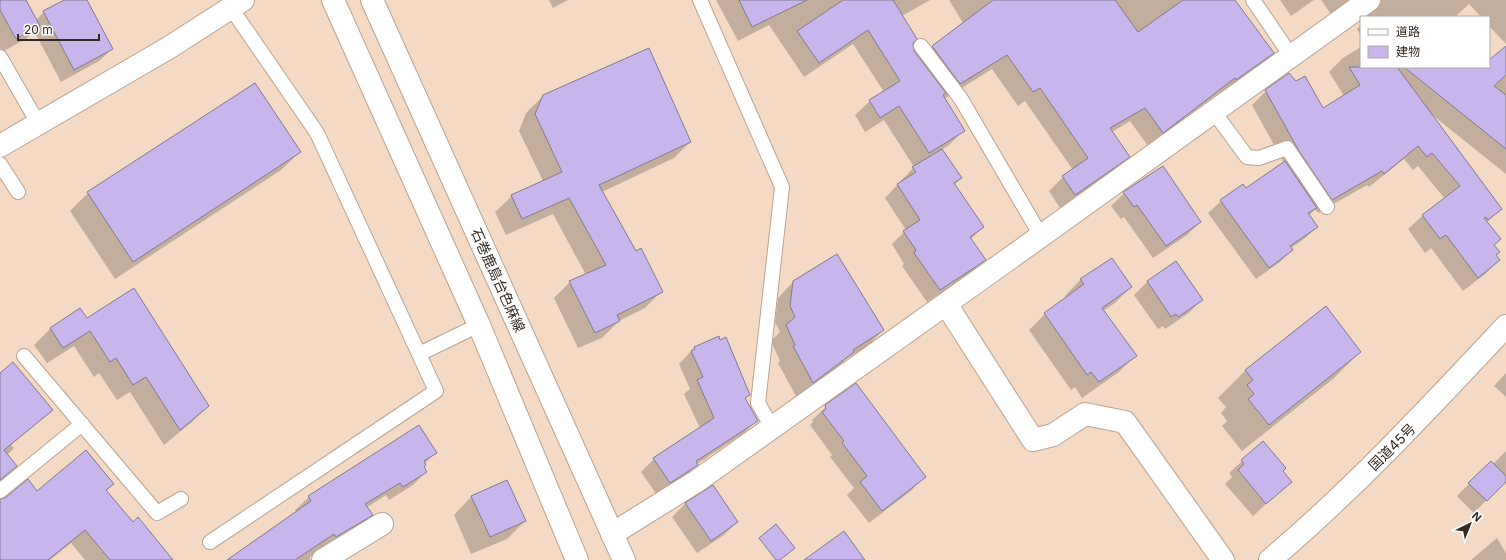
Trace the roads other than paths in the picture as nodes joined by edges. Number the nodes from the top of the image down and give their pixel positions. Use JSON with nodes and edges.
{"nodes":[{"id":1,"x":333,"y":0,"type":"edge"},
{"id":2,"x":372,"y":0,"type":"edge"},
{"id":3,"x":700,"y":0,"type":"edge"},
{"id":4,"x":1253,"y":0,"type":"edge"},
{"id":5,"x":1369,"y":0,"type":"edge"},
{"id":6,"x":237,"y":4,"type":"edge"},
{"id":7,"x":921,"y":46,"type":"dead end"},
{"id":8,"x":1291,"y":56,"type":"junction"},
{"id":9,"x":0,"y":57,"type":"edge"},
{"id":10,"x":1214,"y":112,"type":"junction"},
{"id":11,"x":38,"y":123,"type":"junction"},
{"id":12,"x":0,"y":146,"type":"edge"},
{"id":13,"x":0,"y":164,"type":"edge"},
{"id":14,"x":18,"y":192,"type":"dead end"},
{"id":15,"x":1327,"y":207,"type":"dead end"},
{"id":16,"x":1041,"y":236,"type":"junction"},
{"id":17,"x":946,"y":304,"type":"junction"},
{"id":18,"x":478,"y":325,"type":"junction"},
{"id":19,"x":1506,"y":326,"type":"edge"},
{"id":20,"x":419,"y":354,"type":"junction"},
{"id":21,"x":24,"y":356,"type":"dead end"},
{"id":22,"x":82,"y":424,"type":"junction"},
{"id":23,"x":772,"y":427,"type":"junction"},
{"id":24,"x":0,"y":491,"type":"edge"},
{"id":25,"x":181,"y":498,"type":"dead end"},
{"id":26,"x":382,"y":524,"type":"dead end"},
{"id":27,"x":612,"y":534,"type":"junction"},
{"id":28,"x":210,"y":542,"type":"dead end"},
{"id":29,"x":323,"y":560,"type":"edge"},
{"id":30,"x":577,"y":560,"type":"edge"},
{"id":31,"x":624,"y":560,"type":"edge"},
{"id":32,"x":1223,"y":560,"type":"edge"},
{"id":33,"x":1270,"y":560,"type":"edge"}],
"edges":[{"from":1,"to":18,"type":"main road"},
{"from":2,"to":27,"type":"main road","name":"石巻鹿島台色麻線"},
{"from":3,"to":23,"type":"lane"},
{"from":4,"to":8,"type":"lane"},
{"from":5,"to":8,"type":"main road"},
{"from":6,"to":11,"type":"main road"},
{"from":6,"to":20,"type":"lane"},
{"from":7,"to":16,"type":"lane"},
{"from":8,"to":10,"type":"main road"},
{"from":9,"to":11,"type":"lane"},
{"from":10,"to":15,"type":"lane"},
{"from":10,"to":16,"type":"main road"},
{"from":11,"to":12,"type":"main road"},
{"from":13,"to":14,"type":"lane"},
{"from":16,"to":17,"type":"main road"},
{"from":17,"to":23,"type":"main road"},
{"from":17,"to":32,"type":"main road"},
{"from":18,"to":20,"type":"lane"},
{"from":18,"to":30,"type":"main road"},
{"from":19,"to":33,"type":"main road","name":"国道45号"},
{"from":20,"to":28,"type":"lane"},
{"from":21,"to":22,"type":"lane"},
{"from":22,"to":24,"type":"lane"},
{"from":22,"to":25,"type":"lane"},
{"from":23,"to":27,"type":"main road"},
{"from":26,"to":29,"type":"main road"},
{"from":27,"to":31,"type":"main road","name":"石巻鹿島台色麻線"}]}
